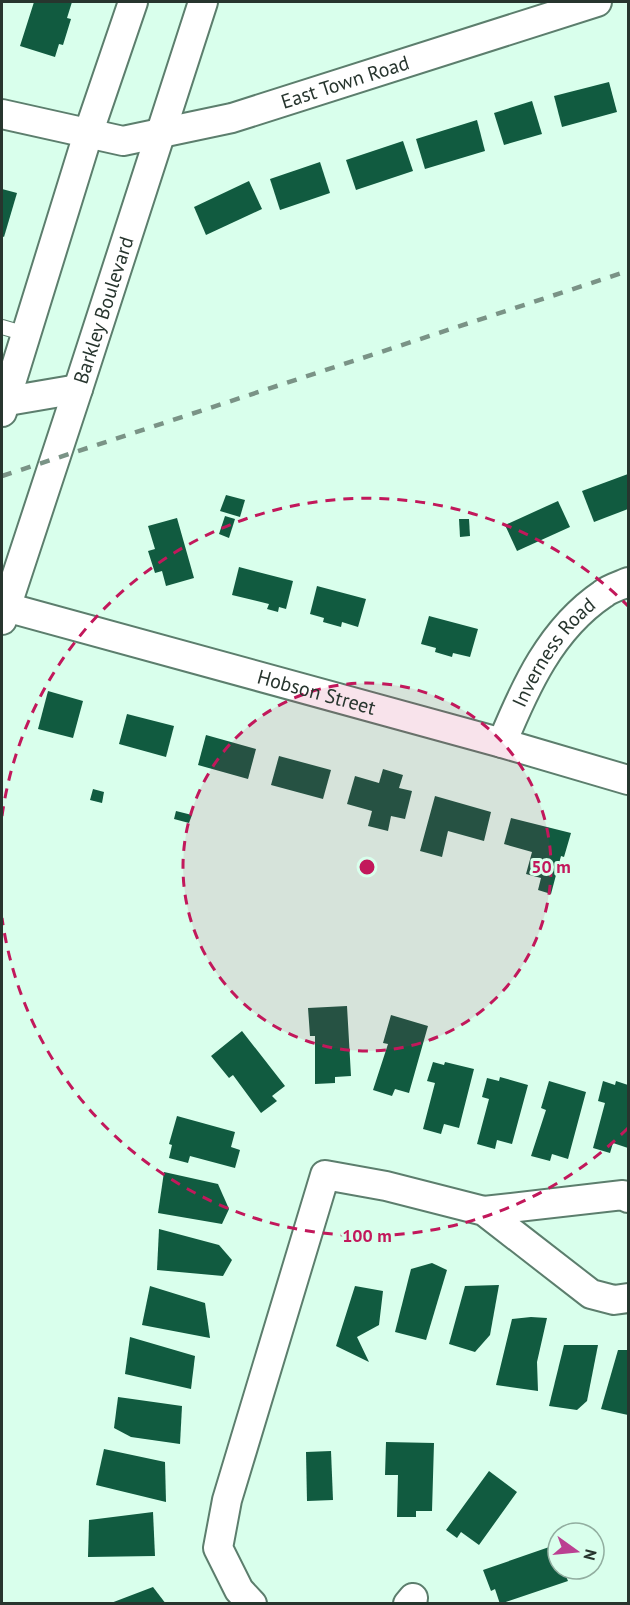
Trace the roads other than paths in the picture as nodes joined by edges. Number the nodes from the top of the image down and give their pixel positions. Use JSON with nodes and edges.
{"nodes":[{"id":1,"x":133,"y":2,"type":"edge"},
{"id":2,"x":203,"y":2,"type":"edge"},
{"id":3,"x":597,"y":2,"type":"edge"},
{"id":4,"x":2,"y":114,"type":"edge"},
{"id":5,"x":160,"y":133,"type":"junction"},
{"id":6,"x":88,"y":134,"type":"junction"},
{"id":7,"x":14,"y":330,"type":"edge"},
{"id":8,"x":78,"y":389,"type":"junction"},
{"id":9,"x":3,"y":405,"type":"edge"},
{"id":10,"x":628,"y":582,"type":"edge"},
{"id":11,"x":3,"y":611,"type":"edge"},
{"id":12,"x":502,"y":743,"type":"junction"},
{"id":13,"x":628,"y":780,"type":"edge"},
{"id":14,"x":628,"y":1198,"type":"edge"},
{"id":15,"x":484,"y":1211,"type":"junction"},
{"id":16,"x":628,"y":1298,"type":"edge"},
{"id":17,"x":252,"y":1604,"type":"edge"}],
"edges":[{"from":1,"to":6,"type":"street"},
{"from":2,"to":5,"type":"street","name":"Barkley Boulevard"},
{"from":3,"to":5,"type":"street","name":"East Town Road"},
{"from":4,"to":6,"type":"street","name":"East Town Road"},
{"from":5,"to":6,"type":"street","name":"East Town Road"},
{"from":5,"to":8,"type":"street","name":"Barkley Boulevard"},
{"from":6,"to":7,"type":"street"},
{"from":7,"to":9,"type":"street"},
{"from":8,"to":9,"type":"street"},
{"from":8,"to":11,"type":"street","name":"Barkley Boulevard"},
{"from":10,"to":12,"type":"street","name":"Inverness Road"},
{"from":11,"to":12,"type":"street","name":"Hobson Street"},
{"from":12,"to":13,"type":"street","name":"Hobson Street"},
{"from":14,"to":15,"type":"street"},
{"from":15,"to":16,"type":"street"},
{"from":15,"to":17,"type":"street"}]}
